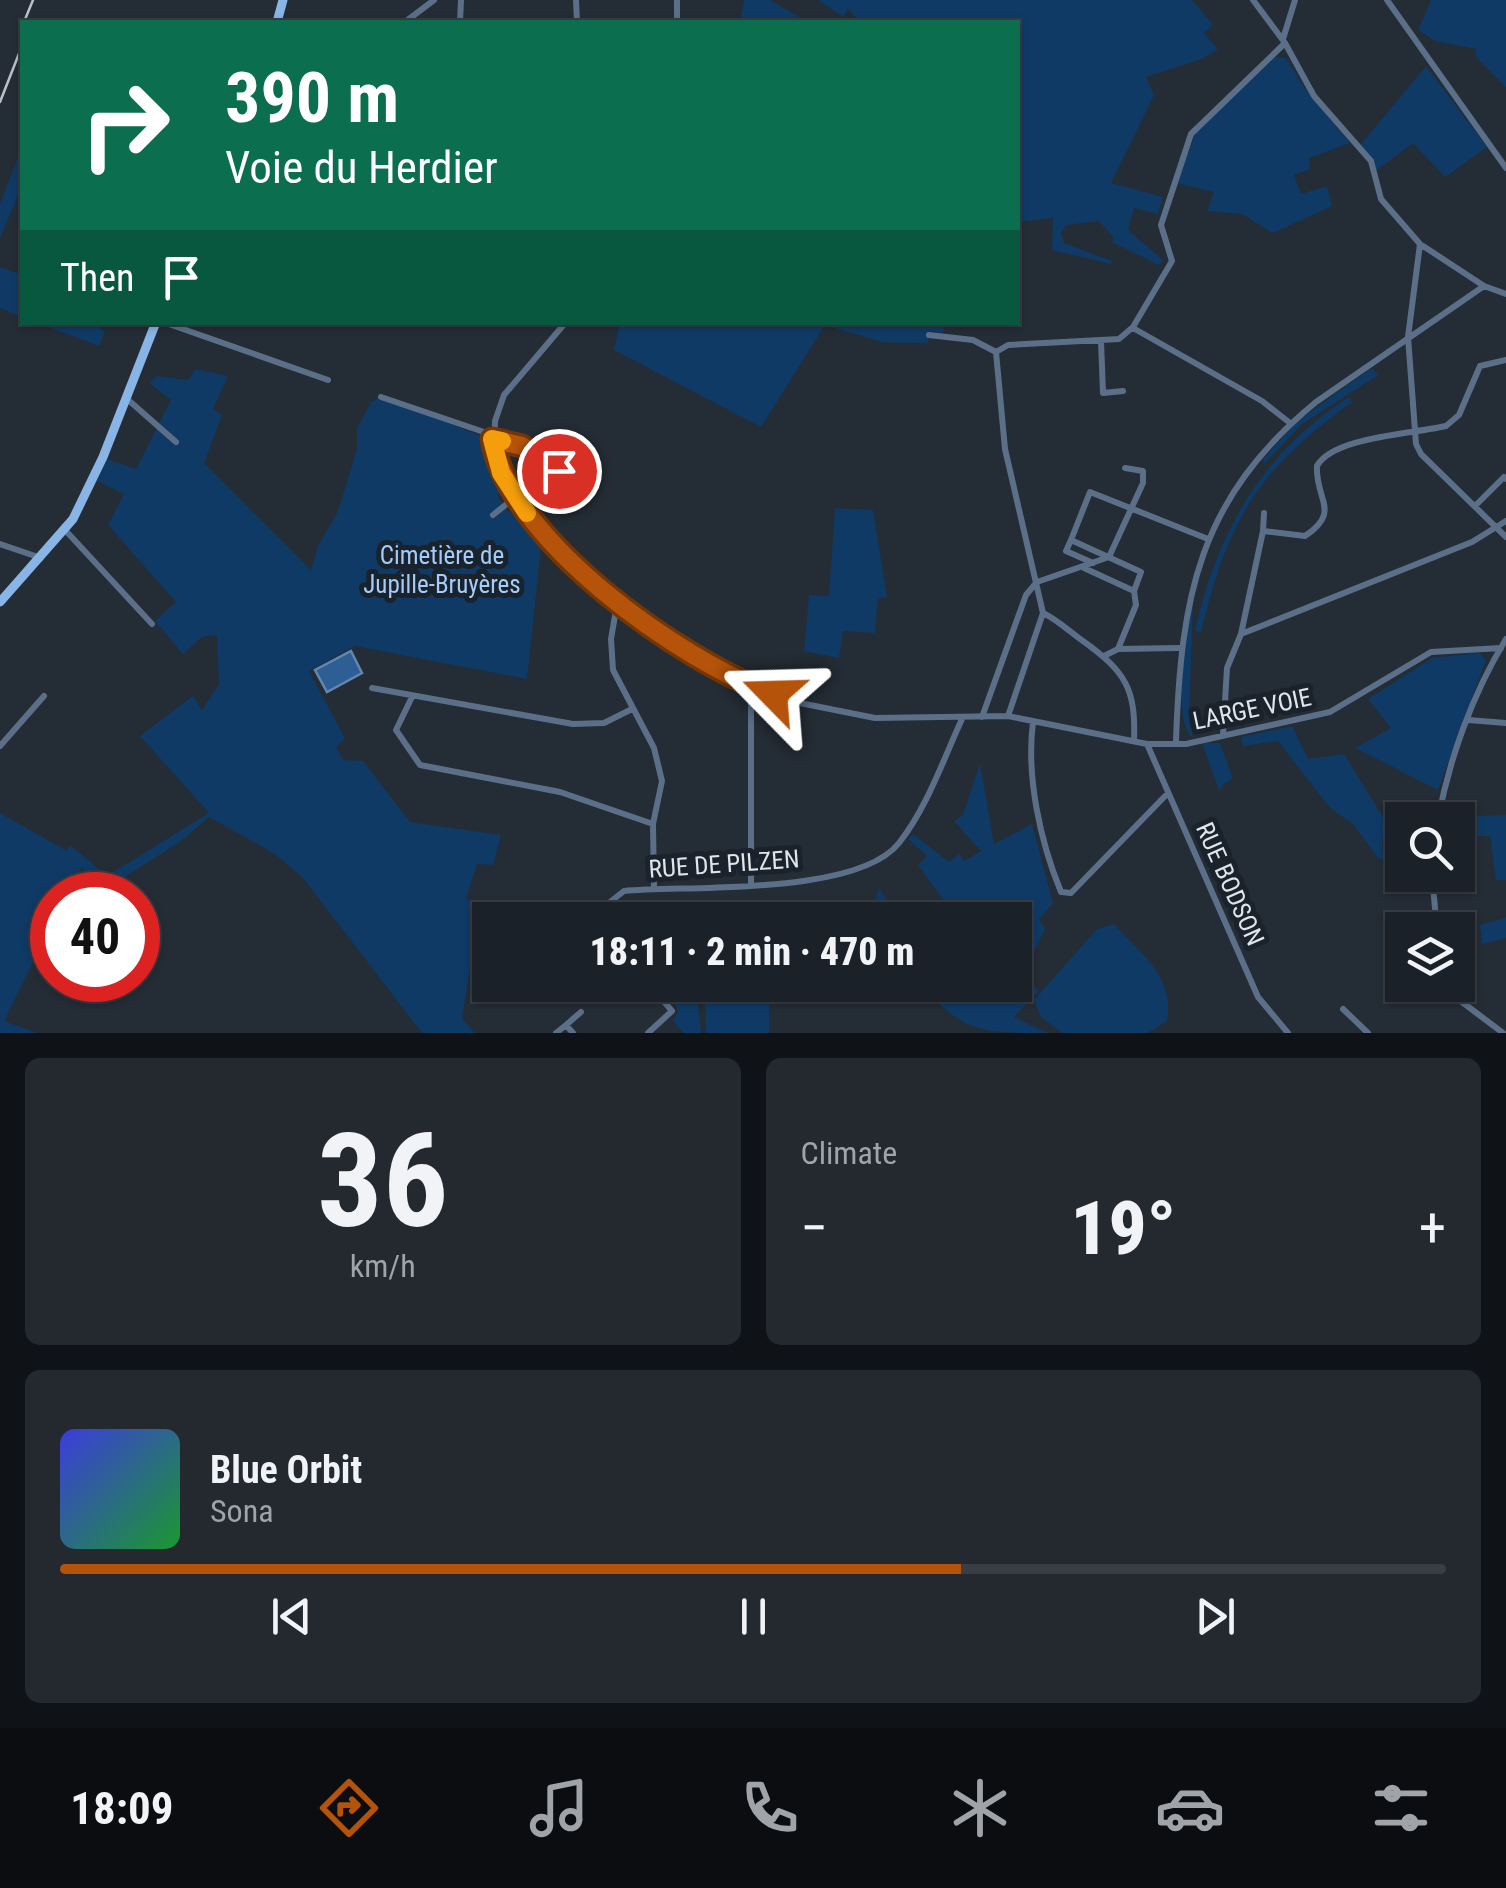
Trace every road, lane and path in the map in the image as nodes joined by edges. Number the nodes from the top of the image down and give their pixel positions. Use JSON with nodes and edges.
{"nodes":[{"id":1,"x":434,"y":0,"type":"edge"},
{"id":2,"x":1253,"y":0,"type":"edge"},
{"id":3,"x":1295,"y":0,"type":"edge"},
{"id":4,"x":1387,"y":0,"type":"edge"},
{"id":5,"x":408,"y":20,"type":"edge"},
{"id":6,"x":1284,"y":41,"type":"junction"},
{"id":7,"x":1506,"y":168,"type":"edge"},
{"id":8,"x":1420,"y":244,"type":"junction"},
{"id":9,"x":1484,"y":286,"type":"junction"},
{"id":10,"x":1506,"y":294,"type":"edge"},
{"id":11,"x":159,"y":325,"type":"edge"},
{"id":12,"x":169,"y":325,"type":"edge"},
{"id":13,"x":563,"y":325,"type":"edge"},
{"id":14,"x":1133,"y":328,"type":"junction"},
{"id":15,"x":929,"y":334,"type":"dead end"},
{"id":16,"x":1408,"y":337,"type":"junction"},
{"id":17,"x":1101,"y":341,"type":"junction"},
{"id":18,"x":996,"y":352,"type":"junction"},
{"id":19,"x":1505,"y":362,"type":"edge"},
{"id":20,"x":328,"y":380,"type":"dead end"},
{"id":21,"x":1123,"y":392,"type":"dead end"},
{"id":22,"x":126,"y":398,"type":"junction"},
{"id":23,"x":381,"y":398,"type":"dead end"},
{"id":24,"x":1290,"y":423,"type":"junction"},
{"id":25,"x":1416,"y":433,"type":"junction"},
{"id":26,"x":492,"y":439,"type":"junction"},
{"id":27,"x":176,"y":442,"type":"dead end"},
{"id":28,"x":1126,"y":468,"type":"dead end"},
{"id":29,"x":570,"y":472,"type":"dead end"},
{"id":30,"x":1506,"y":480,"type":"edge"},
{"id":31,"x":514,"y":498,"type":"junction"},
{"id":32,"x":1474,"y":506,"type":"junction"},
{"id":33,"x":1131,"y":508,"type":"junction"},
{"id":34,"x":1264,"y":513,"type":"dead end"},
{"id":35,"x":493,"y":515,"type":"dead end"},
{"id":36,"x":1506,"y":522,"type":"edge"},
{"id":37,"x":1500,"y":529,"type":"junction"},
{"id":38,"x":66,"y":531,"type":"junction"},
{"id":39,"x":1262,"y":531,"type":"junction"},
{"id":40,"x":1506,"y":537,"type":"edge"},
{"id":41,"x":1208,"y":539,"type":"junction"},
{"id":42,"x":1070,"y":540,"type":"junction"},
{"id":43,"x":0,"y":544,"type":"edge"},
{"id":44,"x":1108,"y":557,"type":"junction"},
{"id":45,"x":42,"y":558,"type":"junction"},
{"id":46,"x":1094,"y":564,"type":"junction"},
{"id":47,"x":1082,"y":568,"type":"junction"},
{"id":48,"x":1037,"y":582,"type":"junction"},
{"id":49,"x":1134,"y":591,"type":"junction"},
{"id":50,"x":0,"y":602,"type":"edge"},
{"id":51,"x":617,"y":603,"type":"junction"},
{"id":52,"x":1043,"y":613,"type":"junction"},
{"id":53,"x":152,"y":624,"type":"dead end"},
{"id":54,"x":1241,"y":634,"type":"junction"},
{"id":55,"x":1506,"y":640,"type":"edge"},
{"id":56,"x":1118,"y":648,"type":"junction"},
{"id":57,"x":1179,"y":648,"type":"junction"},
{"id":58,"x":1501,"y":648,"type":"junction"},
{"id":59,"x":1104,"y":656,"type":"junction"},
{"id":60,"x":750,"y":686,"type":"junction"},
{"id":61,"x":372,"y":688,"type":"dead end"},
{"id":62,"x":44,"y":696,"type":"dead end"},
{"id":63,"x":412,"y":696,"type":"junction"},
{"id":64,"x":632,"y":709,"type":"junction"},
{"id":65,"x":1008,"y":716,"type":"junction"},
{"id":66,"x":982,"y":717,"type":"junction"},
{"id":67,"x":962,"y":719,"type":"junction"},
{"id":68,"x":1468,"y":720,"type":"junction"},
{"id":69,"x":1033,"y":722,"type":"junction"},
{"id":70,"x":1506,"y":723,"type":"edge"},
{"id":71,"x":1223,"y":735,"type":"junction"},
{"id":72,"x":1176,"y":741,"type":"junction"},
{"id":73,"x":1134,"y":742,"type":"junction"},
{"id":74,"x":1147,"y":744,"type":"junction"},
{"id":75,"x":0,"y":746,"type":"edge"},
{"id":76,"x":1168,"y":794,"type":"junction"},
{"id":77,"x":1442,"y":802,"type":"edge"},
{"id":78,"x":653,"y":824,"type":"junction"},
{"id":79,"x":751,"y":886,"type":"junction"},
{"id":80,"x":654,"y":888,"type":"junction"},
{"id":81,"x":610,"y":902,"type":"edge"},
{"id":82,"x":668,"y":1002,"type":"edge"},
{"id":83,"x":1462,"y":1002,"type":"edge"},
{"id":84,"x":1342,"y":1009,"type":"dead end"},
{"id":85,"x":581,"y":1012,"type":"dead end"},
{"id":86,"x":566,"y":1025,"type":"junction"},
{"id":87,"x":556,"y":1033,"type":"edge"},
{"id":88,"x":573,"y":1033,"type":"edge"},
{"id":89,"x":648,"y":1033,"type":"edge"},
{"id":90,"x":1288,"y":1033,"type":"edge"},
{"id":91,"x":1368,"y":1033,"type":"edge"},
{"id":92,"x":1503,"y":1033,"type":"edge"}],
"edges":[{"from":1,"to":5,"type":"street"},
{"from":2,"to":6,"type":"street"},
{"from":3,"to":6,"type":"street"},
{"from":4,"to":7,"type":"street"},
{"from":6,"to":8,"type":"street"},
{"from":6,"to":14,"type":"street"},
{"from":8,"to":9,"type":"street"},
{"from":8,"to":16,"type":"street"},
{"from":9,"to":10,"type":"street"},
{"from":9,"to":16,"type":"street"},
{"from":11,"to":22,"type":"main road"},
{"from":12,"to":20,"type":"street"},
{"from":13,"to":26,"type":"street"},
{"from":14,"to":17,"type":"street"},
{"from":14,"to":24,"type":"street"},
{"from":15,"to":18,"type":"street"},
{"from":16,"to":24,"type":"street"},
{"from":16,"to":25,"type":"street"},
{"from":17,"to":18,"type":"street"},
{"from":17,"to":21,"type":"street"},
{"from":18,"to":48,"type":"street"},
{"from":19,"to":25,"type":"street"},
{"from":22,"to":27,"type":"street"},
{"from":22,"to":38,"type":"main road"},
{"from":23,"to":26,"type":"street"},
{"from":24,"to":41,"type":"street"},
{"from":25,"to":32,"type":"street"},
{"from":25,"to":39,"type":"street"},
{"from":26,"to":29,"type":"street"},
{"from":26,"to":31,"type":"street"},
{"from":28,"to":33,"type":"street"},
{"from":30,"to":32,"type":"street"},
{"from":31,"to":35,"type":"street"},
{"from":31,"to":51,"type":"street","name":"LARGE VOIE"},
{"from":32,"to":37,"type":"street"},
{"from":33,"to":41,"type":"street"},
{"from":33,"to":42,"type":"street"},
{"from":33,"to":44,"type":"street"},
{"from":34,"to":39,"type":"street"},
{"from":36,"to":37,"type":"street"},
{"from":37,"to":40,"type":"street"},
{"from":37,"to":54,"type":"street"},
{"from":38,"to":45,"type":"main road"},
{"from":38,"to":53,"type":"street"},
{"from":39,"to":54,"type":"street"},
{"from":41,"to":57,"type":"street"},
{"from":42,"to":44,"type":"street"},
{"from":42,"to":46,"type":"street"},
{"from":43,"to":45,"type":"street"},
{"from":44,"to":46,"type":"street"},
{"from":44,"to":49,"type":"street"},
{"from":45,"to":50,"type":"main road"},
{"from":46,"to":47,"type":"street"},
{"from":47,"to":48,"type":"street"},
{"from":47,"to":49,"type":"street"},
{"from":48,"to":52,"type":"street"},
{"from":48,"to":66,"type":"street"},
{"from":49,"to":56,"type":"street"},
{"from":51,"to":60,"type":"street","name":"LARGE VOIE"},
{"from":51,"to":64,"type":"street"},
{"from":52,"to":59,"type":"street"},
{"from":52,"to":65,"type":"street"},
{"from":54,"to":71,"type":"street"},
{"from":55,"to":58,"type":"street"},
{"from":56,"to":57,"type":"street"},
{"from":56,"to":59,"type":"street"},
{"from":57,"to":72,"type":"street"},
{"from":58,"to":68,"type":"street"},
{"from":58,"to":71,"type":"street","name":"LARGE VOIE"},
{"from":59,"to":73,"type":"street"},
{"from":60,"to":67,"type":"street","name":"LARGE VOIE"},
{"from":60,"to":79,"type":"street"},
{"from":61,"to":63,"type":"street"},
{"from":62,"to":75,"type":"street"},
{"from":63,"to":64,"type":"street"},
{"from":63,"to":78,"type":"street"},
{"from":64,"to":78,"type":"street"},
{"from":65,"to":66,"type":"street","name":"LARGE VOIE"},
{"from":65,"to":69,"type":"street","name":"LARGE VOIE"},
{"from":66,"to":67,"type":"street","name":"LARGE VOIE"},
{"from":67,"to":79,"type":"street","name":"RUE DE PILZEN"},
{"from":68,"to":70,"type":"street"},
{"from":68,"to":77,"type":"street"},
{"from":69,"to":73,"type":"street","name":"LARGE VOIE"},
{"from":69,"to":76,"type":"street"},
{"from":71,"to":72,"type":"street","name":"LARGE VOIE"},
{"from":72,"to":74,"type":"street","name":"LARGE VOIE"},
{"from":73,"to":74,"type":"street","name":"LARGE VOIE"},
{"from":74,"to":76,"type":"street","name":"RUE BODSON"},
{"from":76,"to":90,"type":"street","name":"RUE BODSON"},
{"from":78,"to":80,"type":"street"},
{"from":79,"to":80,"type":"street","name":"RUE DE PILZEN"},
{"from":80,"to":81,"type":"street","name":"RUE DE PILZEN"},
{"from":82,"to":89,"type":"street"},
{"from":83,"to":92,"type":"street"},
{"from":84,"to":91,"type":"street"},
{"from":85,"to":86,"type":"street"},
{"from":86,"to":87,"type":"street"},
{"from":86,"to":88,"type":"street"}]}
